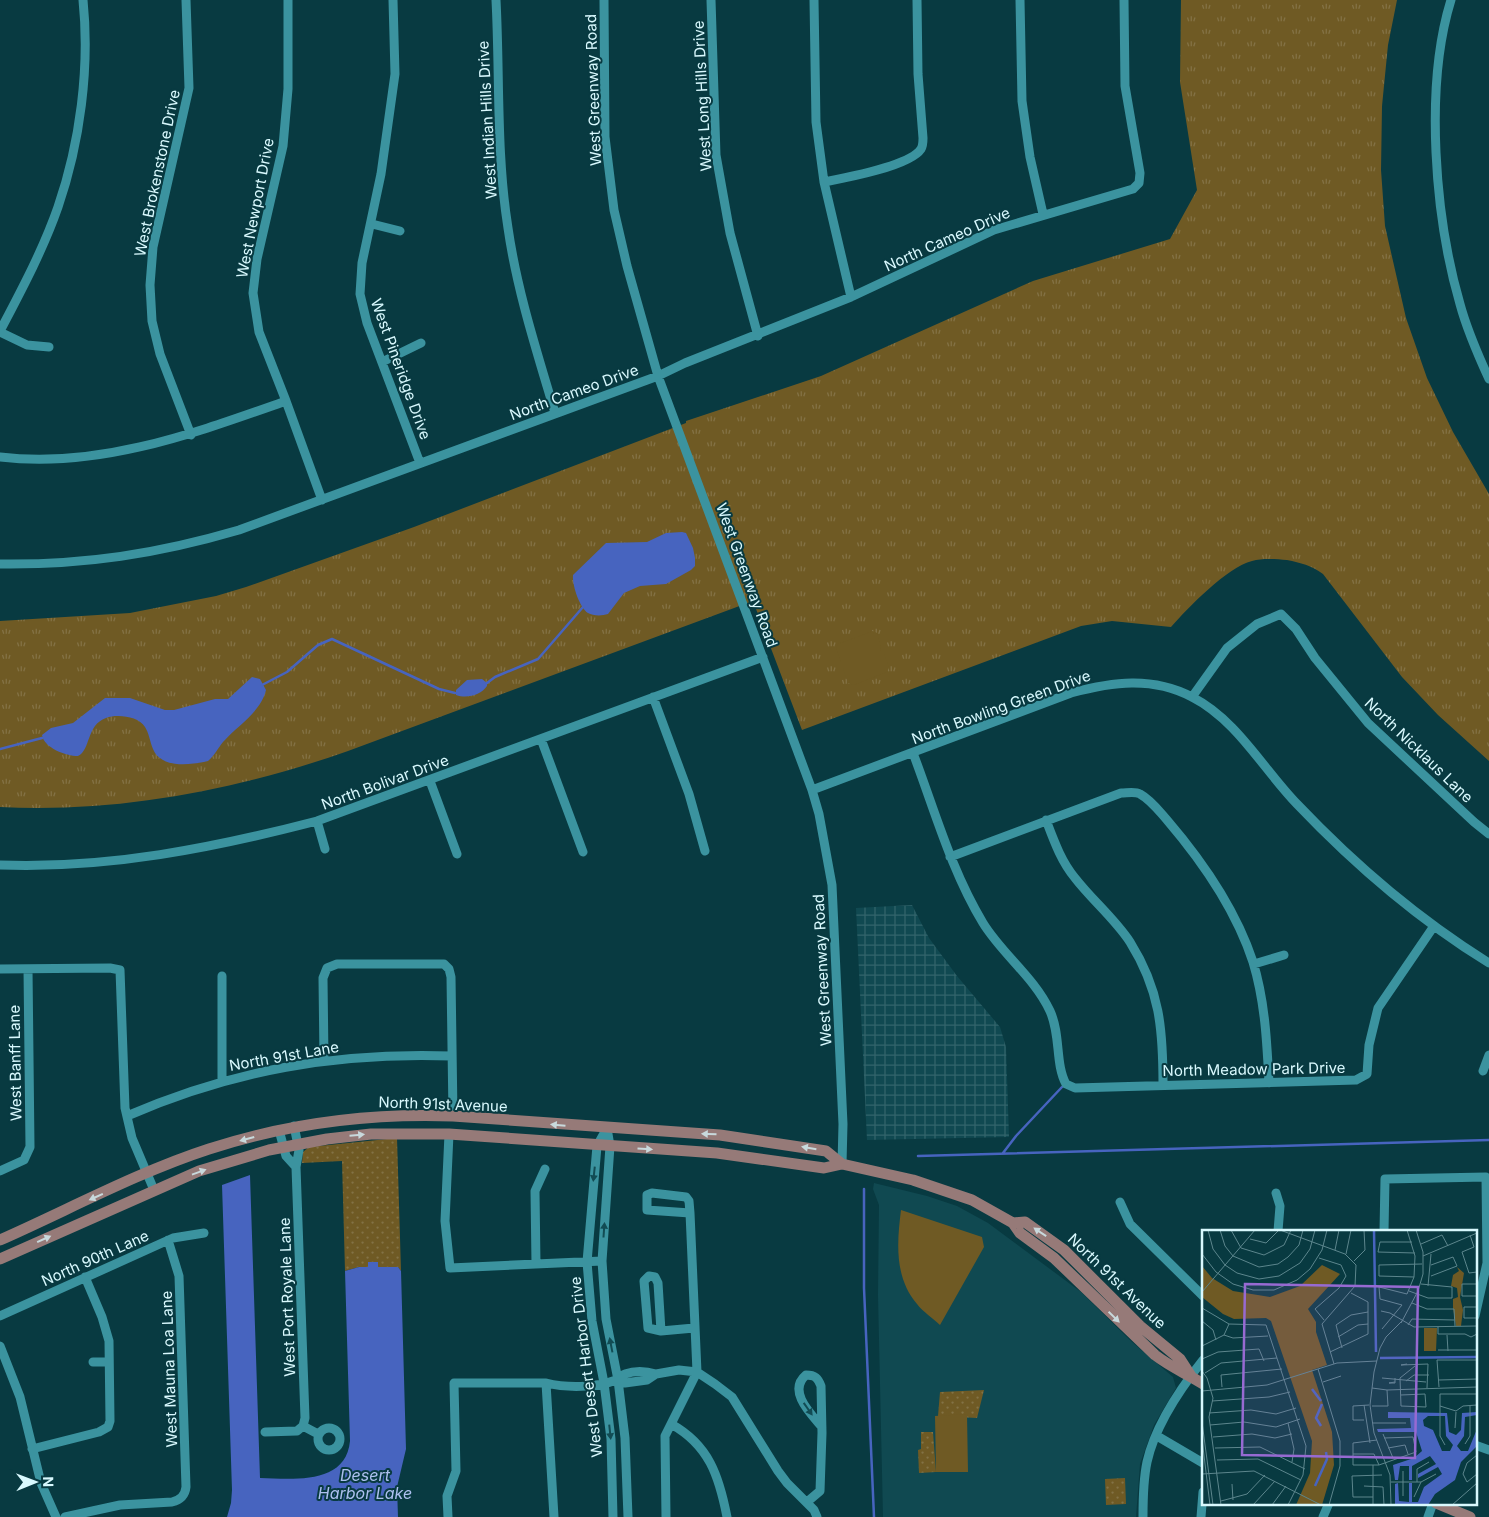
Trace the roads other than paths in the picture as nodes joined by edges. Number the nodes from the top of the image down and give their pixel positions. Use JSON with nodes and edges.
{"nodes":[{"id":1,"x":83,"y":0,"type":"edge"},
{"id":2,"x":186,"y":0,"type":"edge"},
{"id":3,"x":288,"y":0,"type":"edge"},
{"id":4,"x":393,"y":0,"type":"edge"},
{"id":5,"x":496,"y":0,"type":"edge"},
{"id":6,"x":604,"y":0,"type":"edge"},
{"id":7,"x":711,"y":0,"type":"edge"},
{"id":8,"x":814,"y":0,"type":"edge"},
{"id":9,"x":917,"y":0,"type":"edge"},
{"id":10,"x":1020,"y":0,"type":"edge"},
{"id":11,"x":1124,"y":0,"type":"edge"},
{"id":12,"x":1451,"y":0,"type":"edge"},
{"id":13,"x":824,"y":182,"type":"junction"},
{"id":14,"x":1043,"y":214,"type":"junction"},
{"id":15,"x":372,"y":224,"type":"junction"},
{"id":16,"x":400,"y":231,"type":"dead end"},
{"id":17,"x":851,"y":297,"type":"junction"},
{"id":18,"x":0,"y":332,"type":"edge"},
{"id":19,"x":758,"y":336,"type":"junction"},
{"id":20,"x":422,"y":343,"type":"dead end"},
{"id":21,"x":49,"y":346,"type":"dead end"},
{"id":22,"x":382,"y":362,"type":"junction"},
{"id":23,"x":658,"y":376,"type":"junction"},
{"id":24,"x":1489,"y":379,"type":"edge"},
{"id":25,"x":286,"y":401,"type":"junction"},
{"id":26,"x":555,"y":413,"type":"junction"},
{"id":27,"x":191,"y":435,"type":"junction"},
{"id":28,"x":0,"y":457,"type":"edge"},
{"id":29,"x":420,"y":463,"type":"junction"},
{"id":30,"x":322,"y":500,"type":"junction"},
{"id":31,"x":0,"y":564,"type":"edge"},
{"id":32,"x":763,"y":657,"type":"junction"},
{"id":33,"x":1192,"y":697,"type":"junction"},
{"id":34,"x":653,"y":698,"type":"junction"},
{"id":35,"x":541,"y":739,"type":"junction"},
{"id":36,"x":914,"y":753,"type":"junction"},
{"id":37,"x":430,"y":781,"type":"junction"},
{"id":38,"x":812,"y":790,"type":"junction"},
{"id":39,"x":1046,"y":820,"type":"junction"},
{"id":40,"x":317,"y":821,"type":"junction"},
{"id":41,"x":1489,"y":834,"type":"edge"},
{"id":42,"x":326,"y":849,"type":"dead end"},
{"id":43,"x":705,"y":850,"type":"dead end"},
{"id":44,"x":583,"y":852,"type":"dead end"},
{"id":45,"x":457,"y":854,"type":"dead end"},
{"id":46,"x":950,"y":857,"type":"junction"},
{"id":47,"x":0,"y":865,"type":"edge"},
{"id":48,"x":1434,"y":926,"type":"junction"},
{"id":49,"x":1284,"y":955,"type":"dead end"},
{"id":50,"x":1489,"y":963,"type":"edge"},
{"id":51,"x":1254,"y":964,"type":"junction"},
{"id":52,"x":0,"y":969,"type":"edge"},
{"id":53,"x":28,"y":969,"type":"junction"},
{"id":54,"x":222,"y":976,"type":"dead end"},
{"id":55,"x":1489,"y":1055,"type":"edge"},
{"id":56,"x":452,"y":1056,"type":"junction"},
{"id":57,"x":324,"y":1060,"type":"junction"},
{"id":58,"x":1483,"y":1071,"type":"dead end"},
{"id":59,"x":222,"y":1081,"type":"junction"},
{"id":60,"x":1269,"y":1083,"type":"junction"},
{"id":61,"x":1163,"y":1084,"type":"junction"},
{"id":62,"x":126,"y":1116,"type":"junction"},
{"id":63,"x":453,"y":1116,"type":"junction"},
{"id":64,"x":294,"y":1126,"type":"junction"},
{"id":65,"x":607,"y":1128,"type":"junction"},
{"id":66,"x":279,"y":1130,"type":"junction"},
{"id":67,"x":449,"y":1134,"type":"junction"},
{"id":68,"x":298,"y":1144,"type":"junction"},
{"id":69,"x":597,"y":1146,"type":"junction"},
{"id":70,"x":610,"y":1146,"type":"junction"},
{"id":71,"x":284,"y":1147,"type":"junction"},
{"id":72,"x":842,"y":1164,"type":"junction"},
{"id":73,"x":296,"y":1167,"type":"junction"},
{"id":74,"x":545,"y":1169,"type":"dead end"},
{"id":75,"x":0,"y":1171,"type":"edge"},
{"id":76,"x":147,"y":1174,"type":"junction"},
{"id":77,"x":154,"y":1190,"type":"junction"},
{"id":78,"x":1276,"y":1193,"type":"dead end"},
{"id":79,"x":1120,"y":1202,"type":"dead end"},
{"id":80,"x":690,"y":1213,"type":"junction"},
{"id":81,"x":1013,"y":1223,"type":"junction"},
{"id":82,"x":1278,"y":1230,"type":"edge"},
{"id":83,"x":1384,"y":1230,"type":"edge"},
{"id":84,"x":204,"y":1233,"type":"dead end"},
{"id":85,"x":0,"y":1240,"type":"edge"},
{"id":86,"x":168,"y":1240,"type":"junction"},
{"id":87,"x":0,"y":1259,"type":"edge"},
{"id":88,"x":602,"y":1261,"type":"junction"},
{"id":89,"x":588,"y":1262,"type":"junction"},
{"id":90,"x":536,"y":1264,"type":"junction"},
{"id":91,"x":1088,"y":1273,"type":"junction"},
{"id":92,"x":85,"y":1278,"type":"junction"},
{"id":93,"x":1080,"y":1282,"type":"junction"},
{"id":94,"x":1202,"y":1295,"type":"edge"},
{"id":95,"x":1476,"y":1312,"type":"edge"},
{"id":96,"x":0,"y":1316,"type":"edge"},
{"id":97,"x":694,"y":1328,"type":"junction"},
{"id":98,"x":661,"y":1330,"type":"junction"},
{"id":99,"x":0,"y":1346,"type":"edge"},
{"id":100,"x":1202,"y":1361,"type":"edge"},
{"id":101,"x":93,"y":1362,"type":"dead end"},
{"id":102,"x":109,"y":1362,"type":"junction"},
{"id":103,"x":697,"y":1372,"type":"junction"},
{"id":104,"x":1191,"y":1376,"type":"junction"},
{"id":105,"x":618,"y":1380,"type":"junction"},
{"id":106,"x":546,"y":1383,"type":"junction"},
{"id":107,"x":604,"y":1383,"type":"junction"},
{"id":108,"x":1202,"y":1383,"type":"edge"},
{"id":109,"x":671,"y":1424,"type":"junction"},
{"id":110,"x":304,"y":1426,"type":"junction"},
{"id":111,"x":822,"y":1427,"type":"junction"},
{"id":112,"x":265,"y":1432,"type":"dead end"},
{"id":113,"x":318,"y":1434,"type":"dead end"},
{"id":114,"x":1156,"y":1436,"type":"junction"},
{"id":115,"x":1476,"y":1445,"type":"edge"},
{"id":116,"x":32,"y":1448,"type":"junction"},
{"id":117,"x":1489,"y":1450,"type":"edge"},
{"id":118,"x":1202,"y":1462,"type":"edge"},
{"id":119,"x":807,"y":1502,"type":"junction"},
{"id":120,"x":1202,"y":1504,"type":"edge"},
{"id":121,"x":1329,"y":1504,"type":"edge"},
{"id":122,"x":1434,"y":1504,"type":"edge"},
{"id":123,"x":1438,"y":1504,"type":"edge"},
{"id":124,"x":56,"y":1517,"type":"edge"},
{"id":125,"x":66,"y":1517,"type":"edge"},
{"id":126,"x":448,"y":1517,"type":"edge"},
{"id":127,"x":554,"y":1517,"type":"edge"},
{"id":128,"x":613,"y":1517,"type":"edge"},
{"id":129,"x":628,"y":1517,"type":"edge"},
{"id":130,"x":666,"y":1517,"type":"edge"},
{"id":131,"x":727,"y":1517,"type":"edge"},
{"id":132,"x":817,"y":1517,"type":"edge"},
{"id":133,"x":1143,"y":1517,"type":"edge"},
{"id":134,"x":1201,"y":1517,"type":"edge"},
{"id":135,"x":1323,"y":1517,"type":"edge"},
{"id":136,"x":1428,"y":1517,"type":"edge"},
{"id":137,"x":1470,"y":1517,"type":"edge"}],
"edges":[{"from":1,"to":18,"type":"street"},
{"from":2,"to":27,"type":"street","name":"West Brokenstone Drive"},
{"from":3,"to":25,"type":"street","name":"West Newport Drive"},
{"from":4,"to":15,"type":"street","name":"West Pineridge Drive"},
{"from":5,"to":26,"type":"street","name":"West Indian Hills Drive"},
{"from":6,"to":23,"type":"street","name":"West Greenway Road"},
{"from":7,"to":19,"type":"street","name":"West Long Hills Drive"},
{"from":8,"to":13,"type":"street"},
{"from":9,"to":13,"type":"street"},
{"from":10,"to":14,"type":"street"},
{"from":11,"to":14,"type":"street","name":"North Cameo Drive"},
{"from":12,"to":24,"type":"street"},
{"from":13,"to":17,"type":"street"},
{"from":14,"to":17,"type":"street","name":"North Cameo Drive"},
{"from":15,"to":16,"type":"street"},
{"from":15,"to":22,"type":"street","name":"West Pineridge Drive"},
{"from":17,"to":19,"type":"street","name":"North Cameo Drive"},
{"from":18,"to":21,"type":"street"},
{"from":19,"to":23,"type":"street","name":"North Cameo Drive"},
{"from":20,"to":22,"type":"street"},
{"from":22,"to":29,"type":"street","name":"West Pineridge Drive"},
{"from":23,"to":26,"type":"street","name":"North Cameo Drive"},
{"from":23,"to":32,"type":"street","name":"West Greenway Road"},
{"from":25,"to":27,"type":"street"},
{"from":25,"to":30,"type":"street","name":"West Newport Drive"},
{"from":26,"to":29,"type":"street","name":"North Cameo Drive"},
{"from":27,"to":28,"type":"street"},
{"from":29,"to":30,"type":"street","name":"North Cameo Drive"},
{"from":30,"to":31,"type":"street","name":"North Cameo Drive"},
{"from":32,"to":34,"type":"street","name":"North Bolivar Drive"},
{"from":32,"to":38,"type":"street","name":"West Greenway Road"},
{"from":33,"to":36,"type":"street","name":"North Bowling Green Drive"},
{"from":33,"to":41,"type":"street","name":"North Nicklaus Lane"},
{"from":33,"to":48,"type":"street","name":"North Bowling Green Drive"},
{"from":34,"to":35,"type":"street","name":"North Bolivar Drive"},
{"from":34,"to":43,"type":"street"},
{"from":35,"to":37,"type":"street","name":"North Bolivar Drive"},
{"from":35,"to":44,"type":"street"},
{"from":36,"to":38,"type":"street","name":"North Bowling Green Drive"},
{"from":36,"to":46,"type":"street"},
{"from":37,"to":40,"type":"street","name":"North Bolivar Drive"},
{"from":37,"to":45,"type":"street"},
{"from":38,"to":72,"type":"street","name":"West Greenway Road"},
{"from":39,"to":46,"type":"street"},
{"from":39,"to":51,"type":"street"},
{"from":39,"to":61,"type":"street"},
{"from":40,"to":42,"type":"street"},
{"from":40,"to":47,"type":"street","name":"North Bolivar Drive"},
{"from":46,"to":61,"type":"street","name":"North Meadow Park Drive"},
{"from":48,"to":50,"type":"street","name":"North Bowling Green Drive"},
{"from":48,"to":60,"type":"street","name":"North Meadow Park Drive"},
{"from":49,"to":51,"type":"street"},
{"from":51,"to":60,"type":"street"},
{"from":52,"to":53,"type":"street"},
{"from":53,"to":62,"type":"street"},
{"from":53,"to":75,"type":"street","name":"West Banff Lane"},
{"from":54,"to":59,"type":"street"},
{"from":55,"to":58,"type":"street"},
{"from":56,"to":57,"type":"street","name":"North 91st Lane"},
{"from":56,"to":57,"type":"street"},
{"from":56,"to":63,"type":"street"},
{"from":57,"to":59,"type":"street","name":"North 91st Lane"},
{"from":59,"to":62,"type":"street","name":"North 91st Lane"},
{"from":60,"to":61,"type":"street","name":"North Meadow Park Drive"},
{"from":62,"to":76,"type":"street"},
{"from":63,"to":64,"type":"main road","name":"North 91st Avenue"},
{"from":65,"to":63,"type":"main road","name":"North 91st Avenue","one_way":true},
{"from":64,"to":66,"type":"main road","name":"North 91st Avenue"},
{"from":64,"to":68,"type":"street","name":"West Port Royale Lane"},
{"from":65,"to":69,"type":"street","name":"West Desert Harbor Drive"},
{"from":65,"to":70,"type":"street","name":"West Desert Harbor Drive"},
{"from":72,"to":65,"type":"main road","name":"North 91st Avenue","one_way":true},
{"from":66,"to":71,"type":"street","name":"West Port Royale Lane"},
{"from":66,"to":76,"type":"main road","name":"North 91st Avenue","one_way":true},
{"from":68,"to":67,"type":"main road","name":"North 91st Avenue","one_way":true},
{"from":67,"to":69,"type":"main road","name":"North 91st Avenue"},
{"from":67,"to":90,"type":"street"},
{"from":68,"to":71,"type":"main road","name":"North 91st Avenue"},
{"from":68,"to":73,"type":"street","name":"West Port Royale Lane"},
{"from":69,"to":70,"type":"main road","name":"North 91st Avenue"},
{"from":69,"to":89,"type":"street","name":"West Desert Harbor Drive","one_way":true},
{"from":70,"to":72,"type":"main road","name":"North 91st Avenue","one_way":true},
{"from":88,"to":70,"type":"street","name":"West Desert Harbor Drive","one_way":true},
{"from":71,"to":73,"type":"street","name":"West Port Royale Lane"},
{"from":77,"to":71,"type":"main road","name":"North 91st Avenue","one_way":true},
{"from":72,"to":81,"type":"main road","name":"North 91st Avenue"},
{"from":73,"to":110,"type":"street","name":"West Port Royale Lane"},
{"from":74,"to":90,"type":"street"},
{"from":76,"to":77,"type":"street"},
{"from":76,"to":85,"type":"main road","name":"North 91st Avenue","one_way":true},
{"from":87,"to":77,"type":"main road","name":"North 91st Avenue","one_way":true},
{"from":78,"to":82,"type":"street"},
{"from":79,"to":94,"type":"street"},
{"from":80,"to":80,"type":"street"},
{"from":80,"to":97,"type":"street"},
{"from":91,"to":81,"type":"main road","name":"North 91st Avenue","one_way":true},
{"from":81,"to":93,"type":"main road","name":"North 91st Avenue"},
{"from":83,"to":95,"type":"street"},
{"from":84,"to":86,"type":"street","name":"North 90th Lane"},
{"from":86,"to":92,"type":"street","name":"North 90th Lane"},
{"from":86,"to":125,"type":"street","name":"West Mauna Loa Lane"},
{"from":88,"to":89,"type":"street"},
{"from":105,"to":88,"type":"street","name":"West Desert Harbor Drive","one_way":true},
{"from":89,"to":90,"type":"street"},
{"from":89,"to":107,"type":"street","name":"West Desert Harbor Drive"},
{"from":91,"to":93,"type":"main road"},
{"from":91,"to":104,"type":"main road","name":"North 91st Avenue"},
{"from":92,"to":96,"type":"street","name":"North 90th Lane"},
{"from":92,"to":102,"type":"street"},
{"from":93,"to":104,"type":"main road","name":"North 91st Avenue","one_way":true},
{"from":97,"to":98,"type":"street"},
{"from":97,"to":103,"type":"street"},
{"from":98,"to":98,"type":"street"},
{"from":99,"to":116,"type":"street"},
{"from":100,"to":104,"type":"street"},
{"from":101,"to":102,"type":"street"},
{"from":102,"to":116,"type":"street"},
{"from":103,"to":105,"type":"street"},
{"from":103,"to":109,"type":"street"},
{"from":103,"to":119,"type":"street"},
{"from":104,"to":108,"type":"main road","name":"North 91st Avenue"},
{"from":104,"to":114,"type":"street"},
{"from":105,"to":107,"type":"street"},
{"from":105,"to":129,"type":"street","name":"West Desert Harbor Drive"},
{"from":106,"to":107,"type":"street"},
{"from":106,"to":126,"type":"street"},
{"from":106,"to":127,"type":"street"},
{"from":107,"to":128,"type":"street","name":"West Desert Harbor Drive","one_way":true},
{"from":109,"to":130,"type":"street"},
{"from":109,"to":131,"type":"street"},
{"from":110,"to":112,"type":"street"},
{"from":110,"to":113,"type":"street"},
{"from":111,"to":111,"type":"street","one_way":true},
{"from":111,"to":119,"type":"street"},
{"from":114,"to":118,"type":"street"},
{"from":114,"to":133,"type":"street"},
{"from":115,"to":117,"type":"street"},
{"from":116,"to":124,"type":"street"},
{"from":119,"to":132,"type":"street"},
{"from":120,"to":134,"type":"street"},
{"from":121,"to":135,"type":"street"},
{"from":122,"to":136,"type":"street"},
{"from":123,"to":137,"type":"main road"}]}
